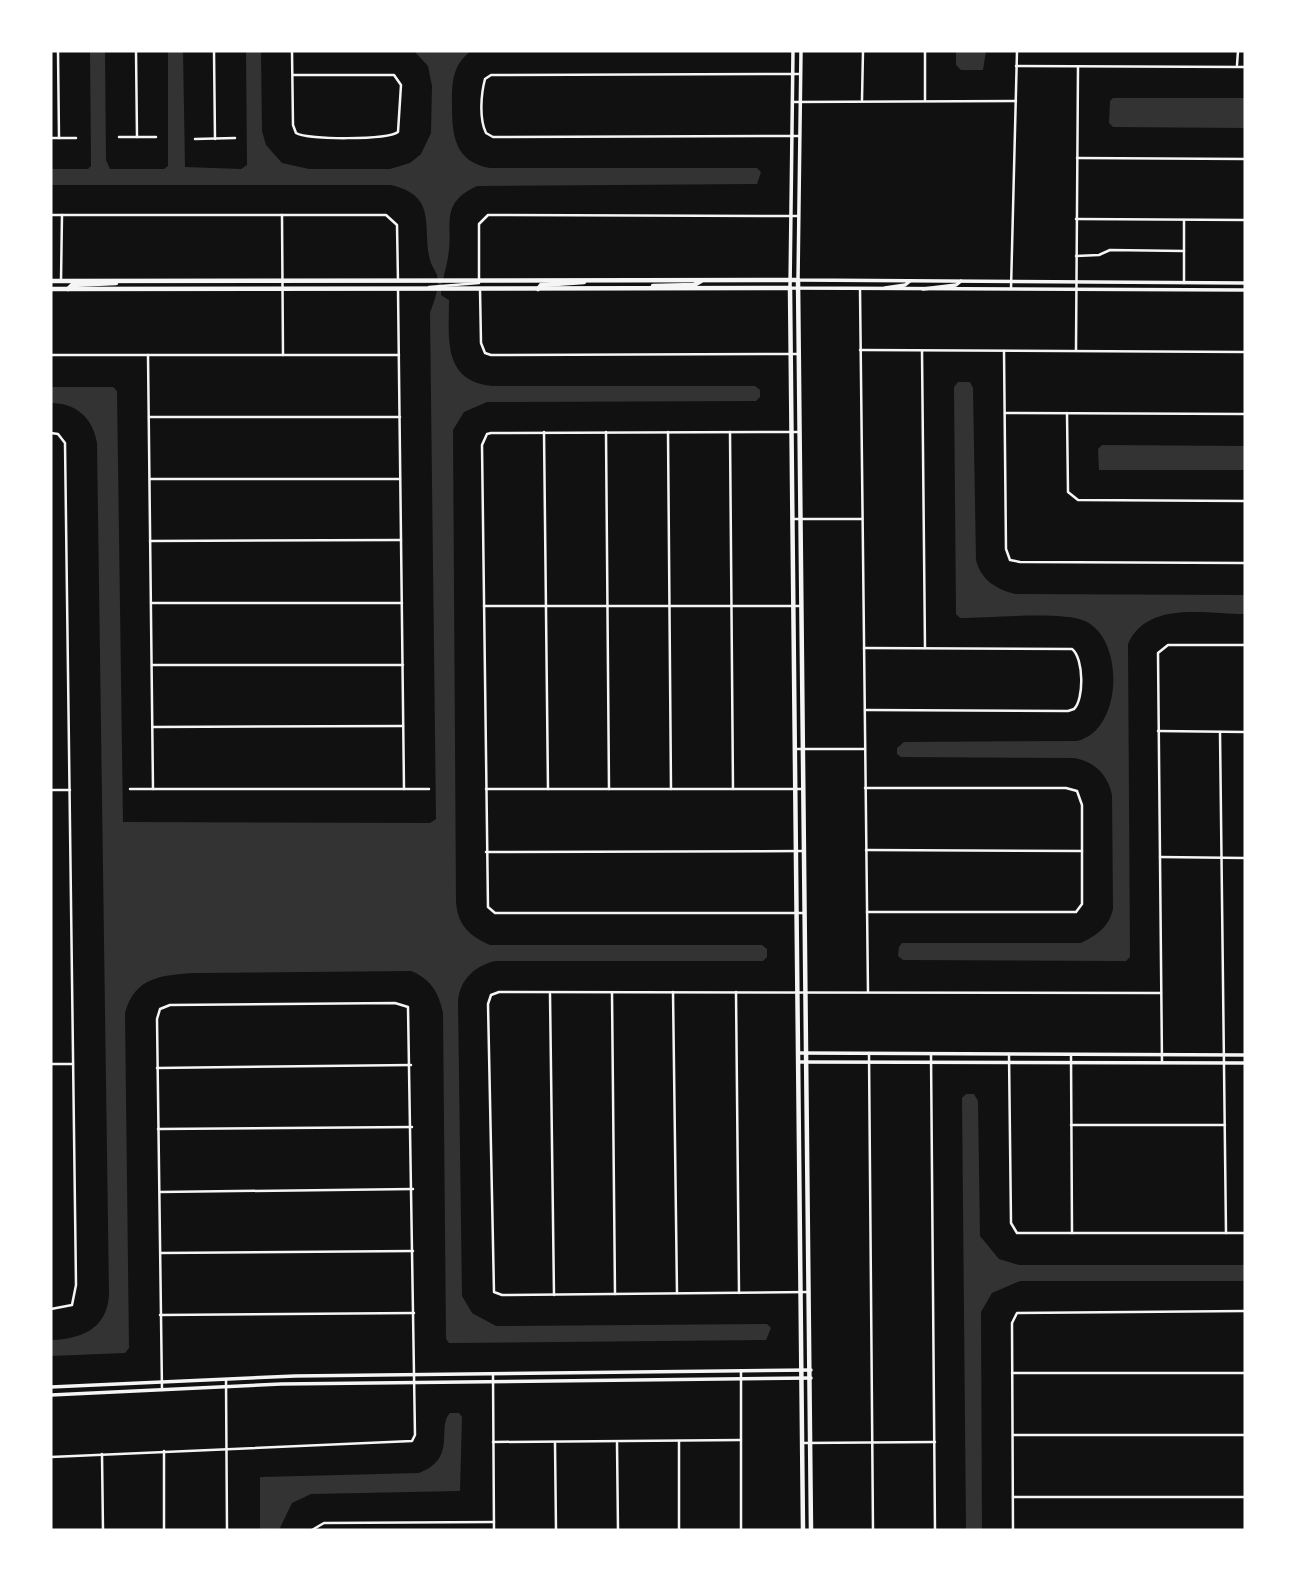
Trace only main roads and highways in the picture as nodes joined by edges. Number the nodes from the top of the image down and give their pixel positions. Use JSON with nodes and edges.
{"nodes":[{"id":1,"x":124,"y":281,"type":"junction"},
{"id":2,"x":592,"y":281,"type":"junction"},
{"id":3,"x":701,"y":281,"type":"junction"},
{"id":4,"x":51,"y":285,"type":"edge"},
{"id":5,"x":646,"y":288,"type":"junction"},
{"id":6,"x":68,"y":289,"type":"junction"},
{"id":7,"x":538,"y":289,"type":"junction"},
{"id":8,"x":803,"y":1530,"type":"edge"},
{"id":9,"x":811,"y":1530,"type":"edge"}],
"edges":[{"from":1,"to":2,"type":"main road"},
{"from":1,"to":4,"type":"main road"},
{"from":1,"to":6,"type":"main road"},
{"from":2,"to":3,"type":"main road"},
{"from":2,"to":7,"type":"main road"},
{"from":3,"to":5,"type":"main road"},
{"from":3,"to":9,"type":"main road"},
{"from":4,"to":6,"type":"main road"},
{"from":5,"to":7,"type":"main road"},
{"from":5,"to":8,"type":"main road"},
{"from":6,"to":7,"type":"main road"}]}
